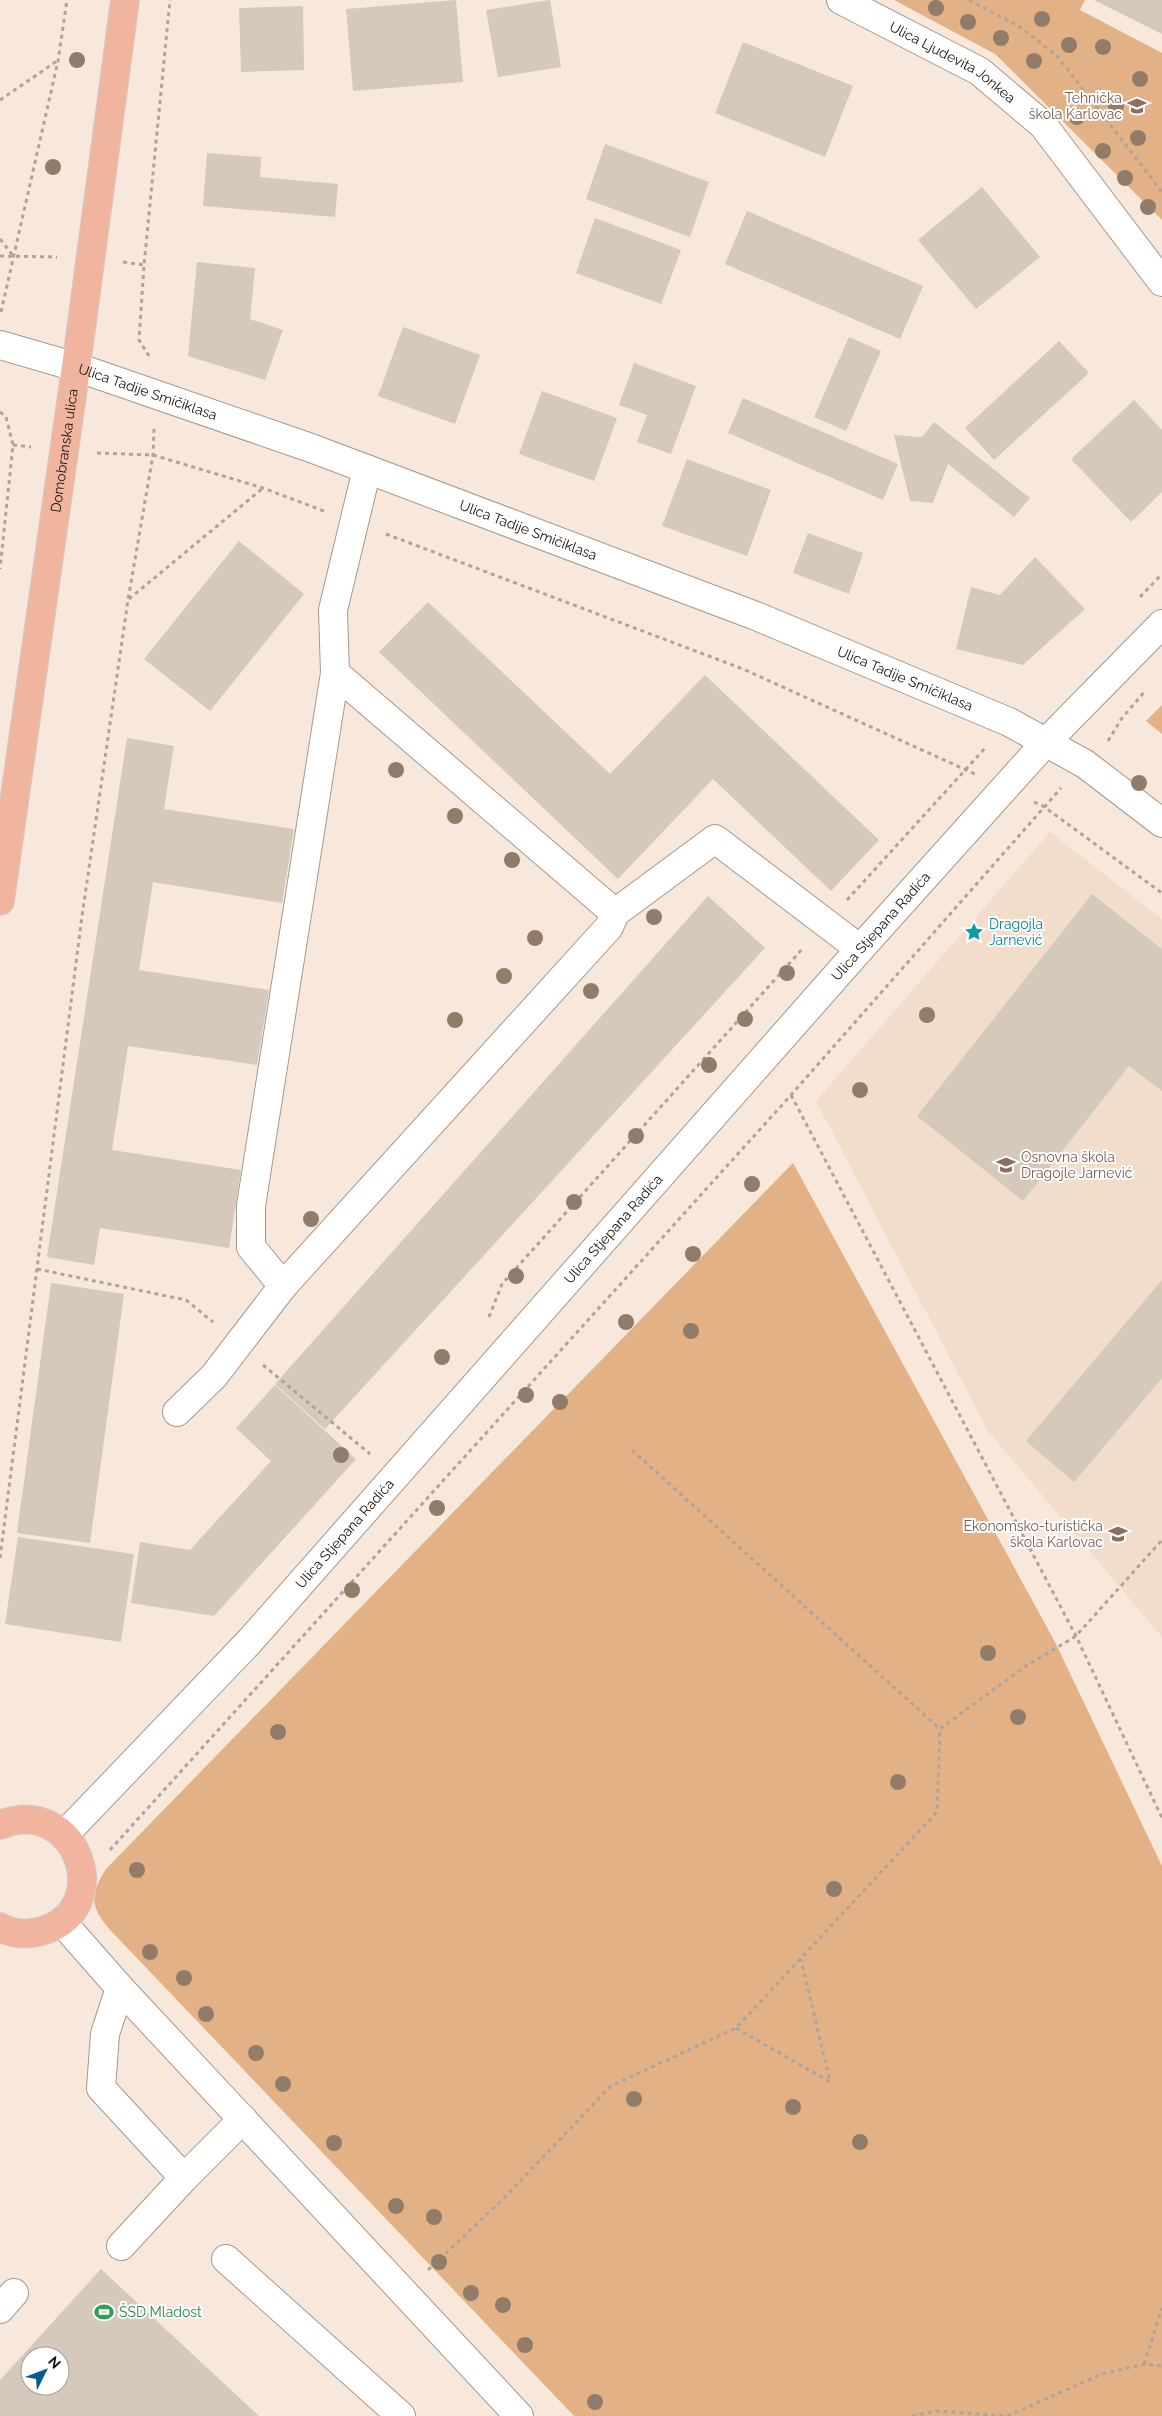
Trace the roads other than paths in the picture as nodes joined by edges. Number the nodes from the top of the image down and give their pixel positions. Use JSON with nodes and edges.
{"nodes":[{"id":1,"x":125,"y":0,"type":"edge"},
{"id":2,"x":841,"y":0,"type":"edge"},
{"id":3,"x":1162,"y":282,"type":"edge"},
{"id":4,"x":0,"y":344,"type":"edge"},
{"id":5,"x":76,"y":367,"type":"junction"},
{"id":6,"x":367,"y":469,"type":"junction"},
{"id":7,"x":1162,"y":624,"type":"edge"},
{"id":8,"x":335,"y":673,"type":"junction"},
{"id":9,"x":1046,"y":742,"type":"junction"},
{"id":10,"x":1162,"y":823,"type":"edge"},
{"id":11,"x":0,"y":901,"type":"edge"},
{"id":12,"x":615,"y":913,"type":"junction"},
{"id":13,"x":860,"y":949,"type":"junction"},
{"id":14,"x":283,"y":1286,"type":"junction"},
{"id":15,"x":178,"y":1412,"type":"dead end"},
{"id":16,"x":0,"y":1824,"type":"edge"},
{"id":17,"x":64,"y":1835,"type":"junction"},
{"id":18,"x":62,"y":1922,"type":"junction"},
{"id":19,"x":0,"y":1927,"type":"edge"},
{"id":20,"x":120,"y":1988,"type":"junction"},
{"id":21,"x":243,"y":2119,"type":"junction"},
{"id":22,"x":184,"y":2178,"type":"junction"},
{"id":23,"x":121,"y":2246,"type":"dead end"},
{"id":24,"x":226,"y":2259,"type":"dead end"},
{"id":25,"x":401,"y":2416,"type":"edge"},
{"id":26,"x":519,"y":2416,"type":"edge"}],
"edges":[{"from":1,"to":5,"type":"main road","name":"Domobranska ulica"},
{"from":2,"to":3,"type":"street","name":"Ulica Ljudevita Jonkea"},
{"from":4,"to":5,"type":"street","name":"Ulica Tadije Smičiklasa"},
{"from":5,"to":6,"type":"street","name":"Ulica Tadije Smičiklasa"},
{"from":5,"to":11,"type":"main road","name":"Domobranska ulica"},
{"from":6,"to":8,"type":"street"},
{"from":6,"to":9,"type":"street","name":"Ulica Tadije Smičiklasa"},
{"from":7,"to":9,"type":"street","name":"Ulica Stjepana Radića"},
{"from":8,"to":12,"type":"street"},
{"from":8,"to":14,"type":"street"},
{"from":9,"to":10,"type":"street","name":"Ulica Tadije Smičiklasa"},
{"from":9,"to":13,"type":"street","name":"Ulica Stjepana Radića"},
{"from":12,"to":13,"type":"street"},
{"from":12,"to":14,"type":"street"},
{"from":13,"to":17,"type":"street","name":"Ulica Stjepana Radića"},
{"from":14,"to":15,"type":"street"},
{"from":16,"to":17,"type":"main road"},
{"from":17,"to":18,"type":"main road"},
{"from":18,"to":19,"type":"main road"},
{"from":18,"to":20,"type":"street"},
{"from":20,"to":21,"type":"street"},
{"from":20,"to":22,"type":"street"},
{"from":21,"to":22,"type":"street"},
{"from":21,"to":26,"type":"street"},
{"from":22,"to":23,"type":"street"},
{"from":24,"to":25,"type":"street"}]}
